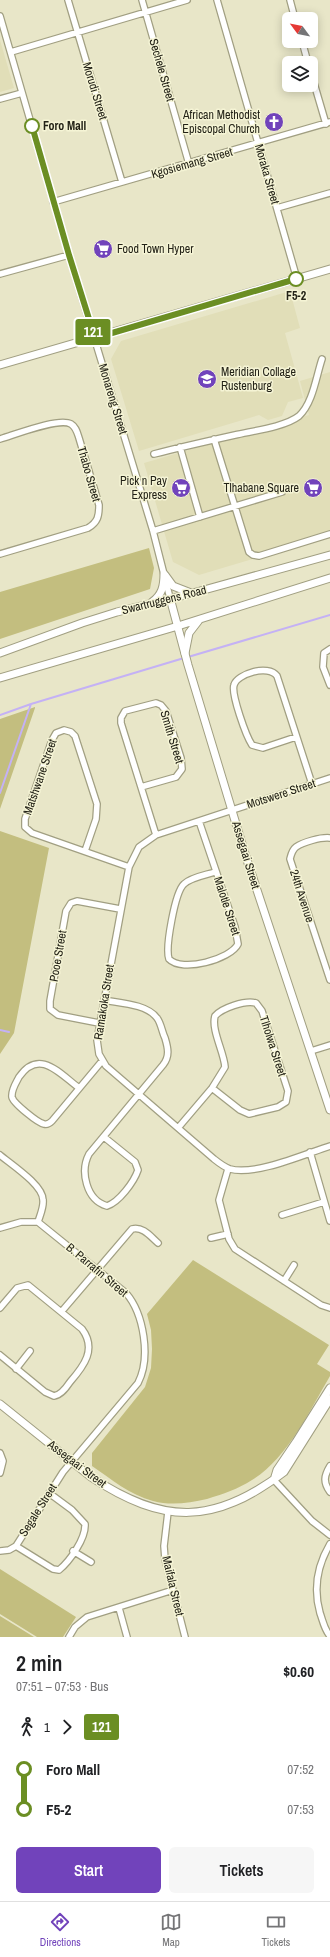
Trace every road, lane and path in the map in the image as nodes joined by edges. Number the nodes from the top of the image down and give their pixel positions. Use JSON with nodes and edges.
{"nodes":[{"id":1,"x":68,"y":0,"type":"edge"},
{"id":2,"x":142,"y":0,"type":"edge"},
{"id":3,"x":187,"y":0,"type":"edge"},
{"id":4,"x":217,"y":0,"type":"edge"},
{"id":5,"x":290,"y":0,"type":"edge"},
{"id":6,"x":293,"y":12,"type":"edge"},
{"id":7,"x":145,"y":13,"type":"junction"},
{"id":8,"x":0,"y":16,"type":"edge"},
{"id":9,"x":77,"y":32,"type":"junction"},
{"id":10,"x":11,"y":52,"type":"junction"},
{"id":11,"x":317,"y":92,"type":"edge"},
{"id":12,"x":22,"y":93,"type":"junction"},
{"id":13,"x":0,"y":99,"type":"edge"},
{"id":14,"x":328,"y":123,"type":"edge"},
{"id":15,"x":258,"y":144,"type":"junction"},
{"id":16,"x":189,"y":164,"type":"junction"},
{"id":17,"x":122,"y":182,"type":"junction"},
{"id":18,"x":330,"y":193,"type":"edge"},
{"id":19,"x":53,"y":202,"type":"junction"},
{"id":20,"x":277,"y":208,"type":"junction"},
{"id":21,"x":69,"y":255,"type":"junction"},
{"id":22,"x":330,"y":269,"type":"edge"},
{"id":23,"x":0,"y":273,"type":"edge"},
{"id":24,"x":297,"y":279,"type":"junction"},
{"id":25,"x":95,"y":338,"type":"junction"},
{"id":26,"x":322,"y":360,"type":"dead end"},
{"id":27,"x":0,"y":365,"type":"edge"},
{"id":28,"x":0,"y":439,"type":"edge"},
{"id":29,"x":214,"y":439,"type":"junction"},
{"id":30,"x":180,"y":447,"type":"junction"},
{"id":31,"x":154,"y":454,"type":"dead end"},
{"id":32,"x":282,"y":492,"type":"dead end"},
{"id":33,"x":234,"y":506,"type":"junction"},
{"id":34,"x":200,"y":517,"type":"junction"},
{"id":35,"x":153,"y":531,"type":"junction"},
{"id":36,"x":330,"y":534,"type":"edge"},
{"id":37,"x":0,"y":554,"type":"edge"},
{"id":38,"x":330,"y":555,"type":"edge"},
{"id":39,"x":164,"y":574,"type":"junction"},
{"id":40,"x":330,"y":578,"type":"edge"},
{"id":41,"x":193,"y":593,"type":"junction"},
{"id":42,"x":170,"y":598,"type":"junction"},
{"id":43,"x":148,"y":604,"type":"junction"},
{"id":44,"x":206,"y":617,"type":"junction"},
{"id":45,"x":178,"y":626,"type":"junction"},
{"id":46,"x":330,"y":649,"type":"edge"},
{"id":47,"x":185,"y":653,"type":"junction"},
{"id":48,"x":0,"y":654,"type":"edge"},
{"id":49,"x":0,"y":678,"type":"edge"},
{"id":50,"x":330,"y":685,"type":"edge"},
{"id":51,"x":296,"y":737,"type":"junction"},
{"id":52,"x":330,"y":778,"type":"edge"},
{"id":53,"x":312,"y":784,"type":"junction"},
{"id":54,"x":141,"y":787,"type":"junction"},
{"id":55,"x":232,"y":810,"type":"junction"},
{"id":56,"x":199,"y":821,"type":"junction"},
{"id":57,"x":156,"y":835,"type":"junction"},
{"id":58,"x":330,"y":838,"type":"edge"},
{"id":59,"x":85,"y":851,"type":"junction"},
{"id":60,"x":128,"y":867,"type":"junction"},
{"id":61,"x":215,"y":872,"type":"junction"},
{"id":62,"x":120,"y":909,"type":"junction"},
{"id":63,"x":330,"y":980,"type":"edge"},
{"id":64,"x":104,"y":1000,"type":"junction"},
{"id":65,"x":99,"y":1023,"type":"junction"},
{"id":66,"x":330,"y":1045,"type":"edge"},
{"id":67,"x":312,"y":1051,"type":"junction"},
{"id":68,"x":102,"y":1061,"type":"junction"},
{"id":69,"x":79,"y":1088,"type":"junction"},
{"id":70,"x":212,"y":1088,"type":"junction"},
{"id":71,"x":139,"y":1095,"type":"junction"},
{"id":72,"x":330,"y":1110,"type":"edge"},
{"id":73,"x":178,"y":1128,"type":"junction"},
{"id":74,"x":104,"y":1137,"type":"junction"},
{"id":75,"x":330,"y":1146,"type":"edge"},
{"id":76,"x":310,"y":1152,"type":"junction"},
{"id":77,"x":0,"y":1155,"type":"edge"},
{"id":78,"x":228,"y":1169,"type":"junction"},
{"id":79,"x":324,"y":1202,"type":"junction"},
{"id":80,"x":282,"y":1215,"type":"dead end"},
{"id":81,"x":330,"y":1221,"type":"edge"},
{"id":82,"x":38,"y":1222,"type":"junction"},
{"id":83,"x":0,"y":1228,"type":"edge"},
{"id":84,"x":228,"y":1234,"type":"junction"},
{"id":85,"x":211,"y":1238,"type":"dead end"},
{"id":86,"x":158,"y":1243,"type":"dead end"},
{"id":87,"x":294,"y":1265,"type":"dead end"},
{"id":88,"x":97,"y":1269,"type":"junction"},
{"id":89,"x":284,"y":1281,"type":"junction"},
{"id":90,"x":0,"y":1308,"type":"edge"},
{"id":91,"x":330,"y":1308,"type":"edge"},
{"id":92,"x":62,"y":1311,"type":"junction"},
{"id":93,"x":30,"y":1351,"type":"dead end"},
{"id":94,"x":0,"y":1355,"type":"edge"},
{"id":95,"x":16,"y":1369,"type":"junction"},
{"id":96,"x":330,"y":1388,"type":"edge"},
{"id":97,"x":330,"y":1399,"type":"edge"},
{"id":98,"x":0,"y":1404,"type":"edge"},
{"id":99,"x":0,"y":1453,"type":"edge"},
{"id":100,"x":72,"y":1462,"type":"junction"},
{"id":101,"x":330,"y":1466,"type":"edge"},
{"id":102,"x":0,"y":1473,"type":"edge"},
{"id":103,"x":274,"y":1480,"type":"junction"},
{"id":104,"x":330,"y":1492,"type":"edge"},
{"id":105,"x":50,"y":1493,"type":"junction"},
{"id":106,"x":168,"y":1512,"type":"junction"},
{"id":107,"x":330,"y":1535,"type":"edge"},
{"id":108,"x":330,"y":1544,"type":"edge"},
{"id":109,"x":16,"y":1546,"type":"junction"},
{"id":110,"x":0,"y":1551,"type":"edge"},
{"id":111,"x":73,"y":1551,"type":"junction"},
{"id":112,"x":91,"y":1562,"type":"dead end"},
{"id":113,"x":173,"y":1590,"type":"junction"},
{"id":114,"x":119,"y":1608,"type":"junction"},
{"id":115,"x":330,"y":1636,"type":"edge"},
{"id":116,"x":69,"y":1637,"type":"edge"},
{"id":117,"x":127,"y":1637,"type":"edge"},
{"id":118,"x":185,"y":1637,"type":"edge"}],
"edges":[{"from":1,"to":9,"type":"street","name":"Morudi Street"},
{"from":2,"to":7,"type":"street","name":"Sechele Street"},
{"from":3,"to":7,"type":"street"},
{"from":4,"to":15,"type":"street","name":"Moraka Street"},
{"from":5,"to":6,"type":"street"},
{"from":7,"to":9,"type":"street"},
{"from":7,"to":16,"type":"street","name":"Sechele Street"},
{"from":8,"to":10,"type":"street","name":"Monareng Street"},
{"from":9,"to":10,"type":"street"},
{"from":9,"to":17,"type":"street","name":"Morudi Street"},
{"from":10,"to":12,"type":"street","name":"Monareng Street"},
{"from":11,"to":14,"type":"street"},
{"from":12,"to":13,"type":"street"},
{"from":12,"to":19,"type":"street","name":"Monareng Street"},
{"from":14,"to":15,"type":"street","name":"Kgosiemang Street"},
{"from":15,"to":16,"type":"street","name":"Kgosiemang Street"},
{"from":15,"to":20,"type":"street","name":"Moraka Street"},
{"from":16,"to":17,"type":"street","name":"Kgosiemang Street"},
{"from":17,"to":19,"type":"street","name":"Kgosiemang Street"},
{"from":18,"to":20,"type":"street"},
{"from":19,"to":21,"type":"street","name":"Monareng Street"},
{"from":20,"to":24,"type":"street","name":"Moraka Street"},
{"from":21,"to":23,"type":"street"},
{"from":21,"to":25,"type":"street","name":"Monareng Street"},
{"from":22,"to":24,"type":"street"},
{"from":24,"to":25,"type":"street"},
{"from":25,"to":27,"type":"street"},
{"from":25,"to":35,"type":"street","name":"Monareng Street"},
{"from":26,"to":29,"type":"street"},
{"from":28,"to":37,"type":"street","name":"Thabo Street"},
{"from":29,"to":30,"type":"street"},
{"from":29,"to":33,"type":"street"},
{"from":30,"to":31,"type":"street"},
{"from":30,"to":34,"type":"street"},
{"from":32,"to":33,"type":"street"},
{"from":33,"to":34,"type":"street"},
{"from":33,"to":36,"type":"street"},
{"from":34,"to":35,"type":"street"},
{"from":35,"to":39,"type":"street","name":"Monareng Street"},
{"from":38,"to":41,"type":"street","name":"Swartruggens Road"},
{"from":39,"to":41,"type":"street"},
{"from":39,"to":42,"type":"street","name":"Monareng Street"},
{"from":39,"to":43,"type":"street"},
{"from":40,"to":44,"type":"street"},
{"from":41,"to":42,"type":"street","name":"Swartruggens Road"},
{"from":42,"to":43,"type":"street","name":"Swartruggens Road"},
{"from":42,"to":45,"type":"street","name":"Assegaai Street"},
{"from":43,"to":48,"type":"street","name":"Swartruggens Road"},
{"from":44,"to":45,"type":"street"},
{"from":44,"to":47,"type":"street"},
{"from":45,"to":47,"type":"street","name":"Assegaai Street"},
{"from":45,"to":49,"type":"street"},
{"from":46,"to":50,"type":"street"},
{"from":47,"to":55,"type":"street","name":"Assegaai Street"},
{"from":51,"to":51,"type":"street"},
{"from":51,"to":53,"type":"street"},
{"from":52,"to":53,"type":"street","name":"Motswere Street"},
{"from":53,"to":55,"type":"street","name":"Motswere Street"},
{"from":54,"to":54,"type":"street","name":"Smith Street"},
{"from":54,"to":57,"type":"street","name":"Smith Street"},
{"from":55,"to":56,"type":"street","name":"Ramakoka Street"},
{"from":55,"to":67,"type":"street","name":"Assegaai Street"},
{"from":56,"to":57,"type":"street","name":"Ramakoka Street"},
{"from":56,"to":61,"type":"street","name":"Malotle Street"},
{"from":57,"to":60,"type":"street","name":"Ramakoka Street"},
{"from":58,"to":63,"type":"street","name":"24th Avenue"},
{"from":59,"to":59,"type":"street","name":"Matshwane Street"},
{"from":59,"to":60,"type":"street","name":"Matshwane Street"},
{"from":60,"to":62,"type":"street","name":"Ramakoka Street"},
{"from":61,"to":61,"type":"street","name":"Malotle Street"},
{"from":62,"to":64,"type":"street","name":"Ramakoka Street"},
{"from":62,"to":65,"type":"street","name":"Pooe Street"},
{"from":64,"to":65,"type":"street","name":"Ramakoka Street"},
{"from":64,"to":71,"type":"street"},
{"from":65,"to":68,"type":"street","name":"Ramakoka Street"},
{"from":66,"to":67,"type":"street"},
{"from":67,"to":72,"type":"street","name":"Assegaai Street"},
{"from":68,"to":69,"type":"street"},
{"from":68,"to":71,"type":"street","name":"Ramakoka Street"},
{"from":69,"to":69,"type":"street"},
{"from":70,"to":70,"type":"street","name":"Tlholwa Street"},
{"from":70,"to":73,"type":"street","name":"Tlholwa Street"},
{"from":71,"to":73,"type":"street","name":"Ramakoka Street"},
{"from":71,"to":74,"type":"street"},
{"from":73,"to":78,"type":"street","name":"Ramakoka Street"},
{"from":74,"to":74,"type":"street"},
{"from":75,"to":76,"type":"street"},
{"from":76,"to":78,"type":"street"},
{"from":76,"to":79,"type":"street"},
{"from":77,"to":82,"type":"street"},
{"from":78,"to":84,"type":"street"},
{"from":79,"to":80,"type":"street"},
{"from":79,"to":81,"type":"street"},
{"from":82,"to":83,"type":"street"},
{"from":82,"to":88,"type":"street","name":"B. Parrafin Street"},
{"from":84,"to":85,"type":"street"},
{"from":84,"to":89,"type":"street"},
{"from":86,"to":88,"type":"street"},
{"from":87,"to":89,"type":"street"},
{"from":88,"to":92,"type":"street"},
{"from":88,"to":100,"type":"street","name":"B. Parrafin Street"},
{"from":89,"to":91,"type":"street"},
{"from":90,"to":92,"type":"street"},
{"from":92,"to":95,"type":"street"},
{"from":93,"to":95,"type":"street"},
{"from":94,"to":95,"type":"street"},
{"from":96,"to":103,"type":"street"},
{"from":97,"to":103,"type":"street","name":"Assegaai Street"},
{"from":98,"to":100,"type":"street","name":"Assegaai Street"},
{"from":99,"to":102,"type":"street"},
{"from":100,"to":105,"type":"street","name":"Segale Street"},
{"from":100,"to":106,"type":"street","name":"Assegaai Street"},
{"from":101,"to":104,"type":"street"},
{"from":103,"to":106,"type":"street","name":"Assegaai Street"},
{"from":103,"to":107,"type":"street"},
{"from":105,"to":109,"type":"street","name":"Segale Street"},
{"from":105,"to":111,"type":"street"},
{"from":106,"to":113,"type":"street","name":"Maifala Street"},
{"from":108,"to":115,"type":"street"},
{"from":109,"to":110,"type":"street","name":"Segale Street"},
{"from":109,"to":111,"type":"street"},
{"from":111,"to":112,"type":"street"},
{"from":113,"to":114,"type":"street"},
{"from":113,"to":118,"type":"street","name":"Maifala Street"},
{"from":114,"to":116,"type":"street"},
{"from":114,"to":117,"type":"street"}]}
